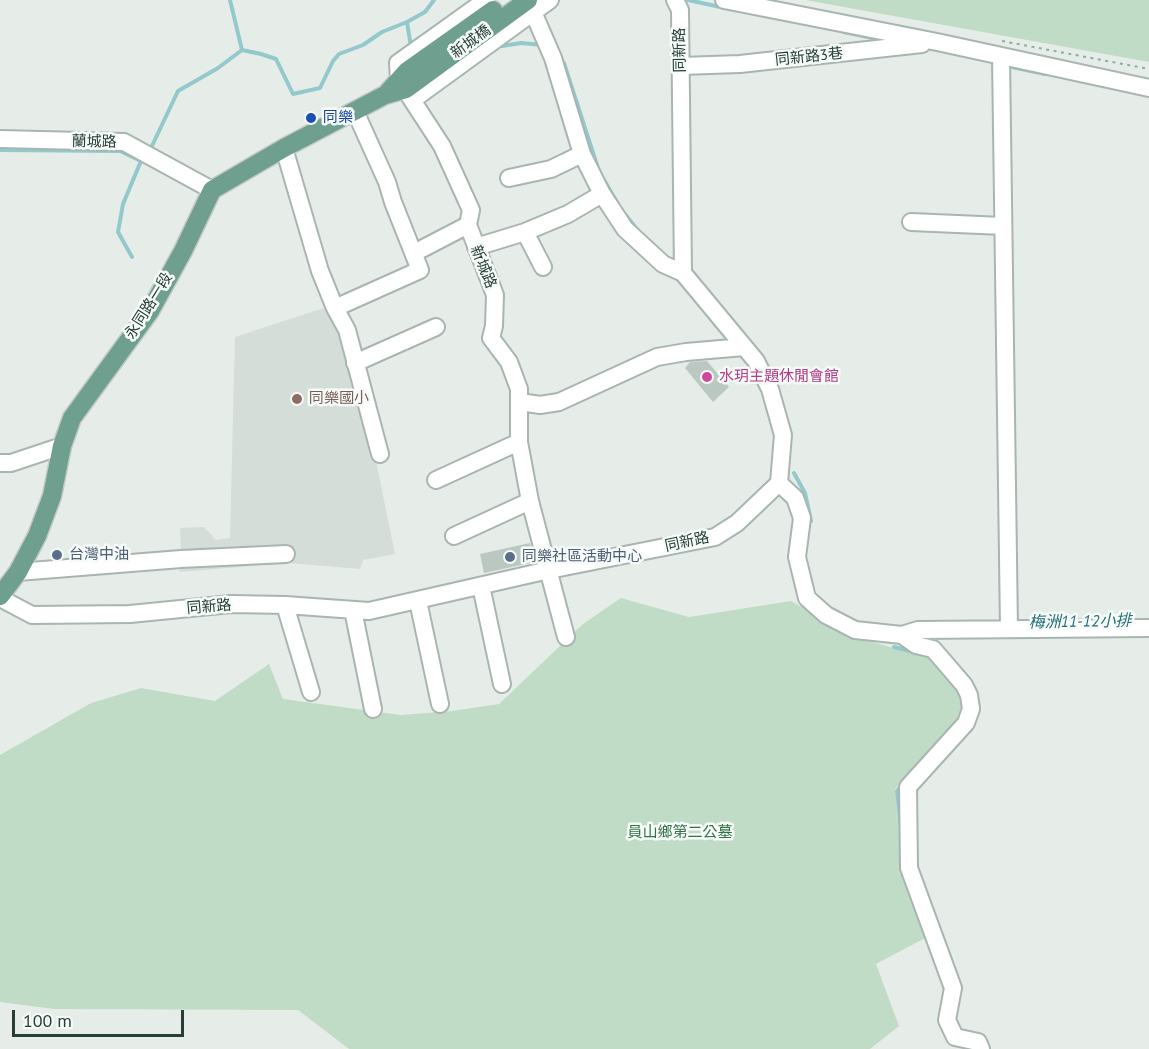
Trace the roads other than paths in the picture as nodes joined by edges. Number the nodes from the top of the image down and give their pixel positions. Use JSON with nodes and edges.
{"nodes":[{"id":1,"x":486,"y":0,"type":"edge"},
{"id":2,"x":507,"y":0,"type":"edge"},
{"id":3,"x":550,"y":0,"type":"edge"},
{"id":4,"x":675,"y":0,"type":"edge"},
{"id":5,"x":724,"y":0,"type":"edge"},
{"id":6,"x":531,"y":6,"type":"edge"},
{"id":7,"x":937,"y":42,"type":"junction"},
{"id":8,"x":1001,"y":57,"type":"junction"},
{"id":9,"x":681,"y":66,"type":"junction"},
{"id":10,"x":407,"y":81,"type":"junction"},
{"id":11,"x":1149,"y":88,"type":"edge"},
{"id":12,"x":355,"y":111,"type":"junction"},
{"id":13,"x":0,"y":140,"type":"edge"},
{"id":14,"x":284,"y":148,"type":"junction"},
{"id":15,"x":582,"y":154,"type":"junction"},
{"id":16,"x":509,"y":178,"type":"dead end"},
{"id":17,"x":212,"y":190,"type":"junction"},
{"id":18,"x":602,"y":194,"type":"junction"},
{"id":19,"x":911,"y":222,"type":"dead end"},
{"id":20,"x":468,"y":225,"type":"junction"},
{"id":21,"x":1003,"y":226,"type":"junction"},
{"id":22,"x":525,"y":232,"type":"junction"},
{"id":23,"x":476,"y":247,"type":"junction"},
{"id":24,"x":414,"y":253,"type":"junction"},
{"id":25,"x":543,"y":267,"type":"dead end"},
{"id":26,"x":683,"y":273,"type":"junction"},
{"id":27,"x":335,"y":308,"type":"junction"},
{"id":28,"x":436,"y":327,"type":"dead end"},
{"id":29,"x":744,"y":346,"type":"junction"},
{"id":30,"x":355,"y":363,"type":"junction"},
{"id":31,"x":520,"y":402,"type":"junction"},
{"id":32,"x":519,"y":442,"type":"junction"},
{"id":33,"x":62,"y":446,"type":"junction"},
{"id":34,"x":380,"y":454,"type":"dead end"},
{"id":35,"x":0,"y":463,"type":"edge"},
{"id":36,"x":436,"y":480,"type":"dead end"},
{"id":37,"x":779,"y":483,"type":"junction"},
{"id":38,"x":530,"y":501,"type":"junction"},
{"id":39,"x":454,"y":536,"type":"dead end"},
{"id":40,"x":286,"y":554,"type":"dead end"},
{"id":41,"x":549,"y":570,"type":"junction"},
{"id":42,"x":18,"y":572,"type":"junction"},
{"id":43,"x":481,"y":586,"type":"junction"},
{"id":44,"x":0,"y":597,"type":"edge"},
{"id":45,"x":417,"y":601,"type":"junction"},
{"id":46,"x":285,"y":605,"type":"junction"},
{"id":47,"x":354,"y":610,"type":"junction"},
{"id":48,"x":1149,"y":628,"type":"edge"},
{"id":49,"x":1009,"y":629,"type":"junction"},
{"id":50,"x":902,"y":636,"type":"junction"},
{"id":51,"x":566,"y":637,"type":"dead end"},
{"id":52,"x":502,"y":684,"type":"dead end"},
{"id":53,"x":311,"y":692,"type":"dead end"},
{"id":54,"x":440,"y":704,"type":"dead end"},
{"id":55,"x":373,"y":709,"type":"dead end"},
{"id":56,"x":981,"y":1049,"type":"edge"}],
"edges":[{"from":1,"to":10,"type":"street"},
{"from":2,"to":10,"type":"main road","name":"新城橋"},
{"from":3,"to":6,"type":"street"},
{"from":4,"to":9,"type":"street","name":"同新路"},
{"from":5,"to":7,"type":"street"},
{"from":6,"to":10,"type":"main road","name":"新城橋"},
{"from":6,"to":15,"type":"street"},
{"from":7,"to":8,"type":"street"},
{"from":7,"to":9,"type":"street","name":"同新路3巷"},
{"from":8,"to":11,"type":"street"},
{"from":8,"to":21,"type":"street"},
{"from":9,"to":26,"type":"street","name":"同新路"},
{"from":10,"to":12,"type":"main road"},
{"from":10,"to":20,"type":"street","name":"新城路"},
{"from":12,"to":14,"type":"main road"},
{"from":12,"to":24,"type":"street"},
{"from":13,"to":17,"type":"street","name":"蘭城路"},
{"from":14,"to":17,"type":"main road"},
{"from":14,"to":27,"type":"street"},
{"from":15,"to":16,"type":"street"},
{"from":15,"to":18,"type":"street"},
{"from":17,"to":33,"type":"main road","name":"永同路一段"},
{"from":18,"to":22,"type":"street"},
{"from":18,"to":26,"type":"street"},
{"from":19,"to":21,"type":"street"},
{"from":20,"to":23,"type":"street","name":"新城路"},
{"from":20,"to":24,"type":"street"},
{"from":21,"to":49,"type":"street"},
{"from":22,"to":23,"type":"street"},
{"from":22,"to":25,"type":"street"},
{"from":23,"to":31,"type":"street","name":"新城路"},
{"from":24,"to":27,"type":"street"},
{"from":26,"to":29,"type":"street"},
{"from":27,"to":30,"type":"street"},
{"from":28,"to":30,"type":"street"},
{"from":29,"to":31,"type":"street"},
{"from":29,"to":37,"type":"street"},
{"from":30,"to":34,"type":"street"},
{"from":31,"to":32,"type":"street","name":"新城路"},
{"from":32,"to":36,"type":"street"},
{"from":32,"to":38,"type":"street","name":"新城路"},
{"from":33,"to":35,"type":"street"},
{"from":33,"to":42,"type":"main road","name":"永同路一段"},
{"from":37,"to":41,"type":"street","name":"同新路"},
{"from":37,"to":50,"type":"street"},
{"from":38,"to":39,"type":"street"},
{"from":38,"to":41,"type":"street","name":"新城路"},
{"from":40,"to":42,"type":"street"},
{"from":41,"to":43,"type":"street","name":"同新路"},
{"from":41,"to":51,"type":"street","name":"新城路"},
{"from":42,"to":44,"type":"main road","name":"永同路一段"},
{"from":43,"to":45,"type":"street","name":"同新路"},
{"from":43,"to":52,"type":"street"},
{"from":44,"to":46,"type":"street","name":"同新路"},
{"from":45,"to":47,"type":"street","name":"同新路"},
{"from":45,"to":54,"type":"street"},
{"from":46,"to":47,"type":"street","name":"同新路"},
{"from":46,"to":53,"type":"street"},
{"from":47,"to":55,"type":"street"},
{"from":48,"to":49,"type":"street"},
{"from":49,"to":50,"type":"street"},
{"from":50,"to":56,"type":"street"}]}
